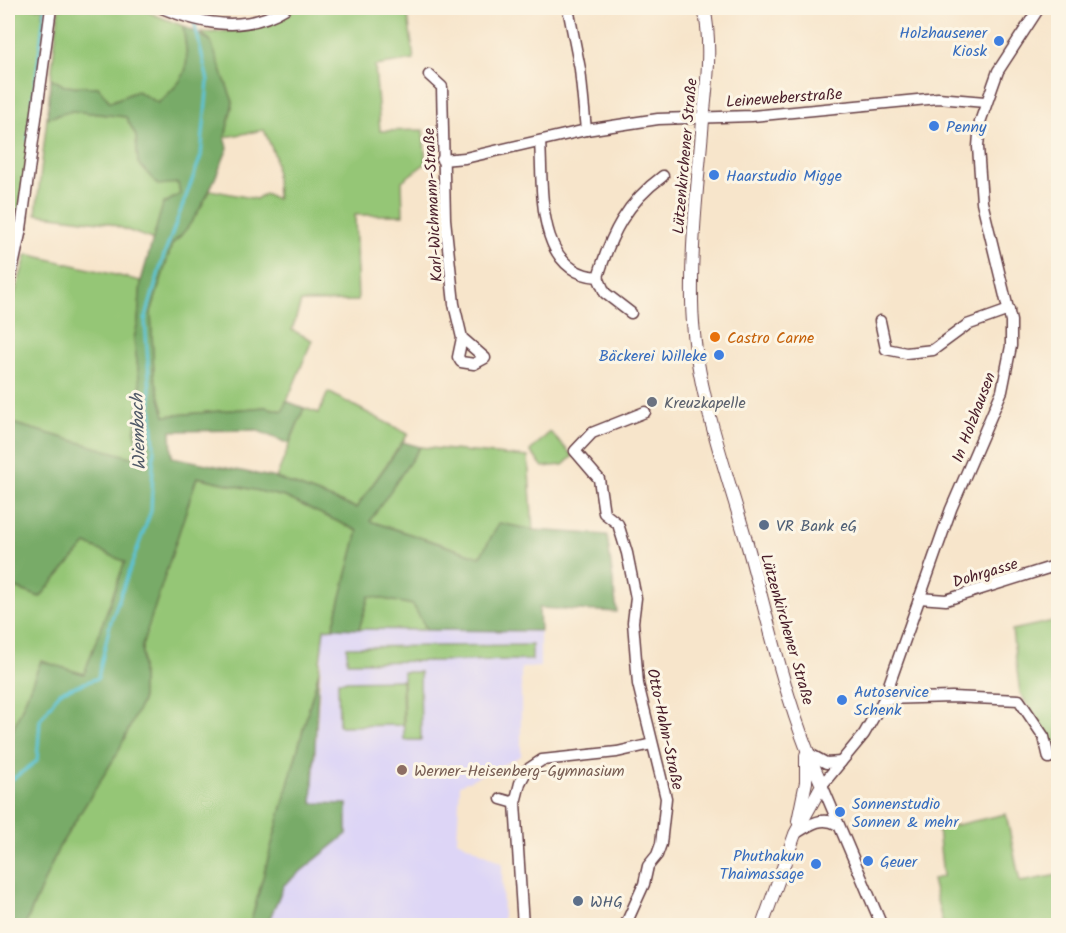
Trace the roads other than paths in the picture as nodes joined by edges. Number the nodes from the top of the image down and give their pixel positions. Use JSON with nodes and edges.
{"nodes":[{"id":1,"x":51,"y":8,"type":"edge"},
{"id":2,"x":162,"y":8,"type":"edge"},
{"id":3,"x":286,"y":8,"type":"edge"},
{"id":4,"x":568,"y":8,"type":"edge"},
{"id":5,"x":704,"y":8,"type":"edge"},
{"id":6,"x":1039,"y":8,"type":"edge"},
{"id":7,"x":429,"y":75,"type":"dead end"},
{"id":8,"x":985,"y":102,"type":"junction"},
{"id":9,"x":704,"y":116,"type":"junction"},
{"id":10,"x":586,"y":130,"type":"junction"},
{"id":11,"x":540,"y":141,"type":"junction"},
{"id":12,"x":442,"y":160,"type":"junction"},
{"id":13,"x":663,"y":176,"type":"dead end"},
{"id":14,"x":8,"y":226,"type":"edge"},
{"id":15,"x":21,"y":229,"type":"junction"},
{"id":16,"x":598,"y":277,"type":"junction"},
{"id":17,"x":8,"y":290,"type":"edge"},
{"id":18,"x":1009,"y":310,"type":"junction"},
{"id":19,"x":631,"y":313,"type":"dead end"},
{"id":20,"x":880,"y":321,"type":"dead end"},
{"id":21,"x":462,"y":338,"type":"dead end"},
{"id":22,"x":645,"y":412,"type":"dead end"},
{"id":23,"x":1059,"y":565,"type":"edge"},
{"id":24,"x":919,"y":598,"type":"junction"},
{"id":25,"x":884,"y":699,"type":"junction"},
{"id":26,"x":652,"y":744,"type":"junction"},
{"id":27,"x":806,"y":751,"type":"junction"},
{"id":28,"x":1049,"y":758,"type":"dead end"},
{"id":29,"x":841,"y":762,"type":"junction"},
{"id":30,"x":822,"y":785,"type":"junction"},
{"id":31,"x":501,"y":799,"type":"dead end"},
{"id":32,"x":515,"y":803,"type":"junction"},
{"id":33,"x":838,"y":825,"type":"junction"},
{"id":34,"x":795,"y":834,"type":"junction"},
{"id":35,"x":523,"y":926,"type":"edge"},
{"id":36,"x":625,"y":926,"type":"edge"},
{"id":37,"x":762,"y":926,"type":"edge"},
{"id":38,"x":882,"y":926,"type":"edge"}],
"edges":[{"from":1,"to":15,"type":"street"},
{"from":2,"to":3,"type":"street"},
{"from":4,"to":10,"type":"street"},
{"from":5,"to":9,"type":"main road","name":"Lützenkirchener Straße"},
{"from":6,"to":8,"type":"street","name":"In Holzhausen"},
{"from":7,"to":12,"type":"street","name":"Karl-Wichmann-Straße"},
{"from":8,"to":9,"type":"street","name":"Leineweberstraße"},
{"from":8,"to":18,"type":"street","name":"In Holzhausen"},
{"from":9,"to":10,"type":"street","name":"Leineweberstraße"},
{"from":9,"to":27,"type":"main road","name":"Lützenkirchener Straße"},
{"from":10,"to":11,"type":"street","name":"Leineweberstraße"},
{"from":11,"to":12,"type":"street","name":"Leineweberstraße"},
{"from":11,"to":16,"type":"street"},
{"from":12,"to":21,"type":"street","name":"Karl-Wichmann-Straße"},
{"from":13,"to":16,"type":"street"},
{"from":14,"to":15,"type":"street"},
{"from":15,"to":17,"type":"street"},
{"from":16,"to":19,"type":"street"},
{"from":18,"to":20,"type":"street"},
{"from":18,"to":24,"type":"street","name":"In Holzhausen"},
{"from":22,"to":26,"type":"street","name":"Otto-Hahn-Straße"},
{"from":23,"to":24,"type":"street","name":"Dohrgasse"},
{"from":24,"to":25,"type":"street","name":"In Holzhausen"},
{"from":25,"to":28,"type":"street"},
{"from":25,"to":29,"type":"street","name":"In Holzhausen"},
{"from":26,"to":32,"type":"street"},
{"from":26,"to":36,"type":"street","name":"Otto-Hahn-Straße"},
{"from":27,"to":29,"type":"street"},
{"from":27,"to":30,"type":"main road","name":"Lützenkirchener Straße"},
{"from":27,"to":34,"type":"main road"},
{"from":29,"to":30,"type":"street","name":"In Holzhausen"},
{"from":30,"to":33,"type":"street"},
{"from":30,"to":34,"type":"main road"},
{"from":31,"to":32,"type":"street"},
{"from":32,"to":35,"type":"street"},
{"from":33,"to":34,"type":"street"},
{"from":33,"to":38,"type":"street"},
{"from":34,"to":37,"type":"main road"}]}
